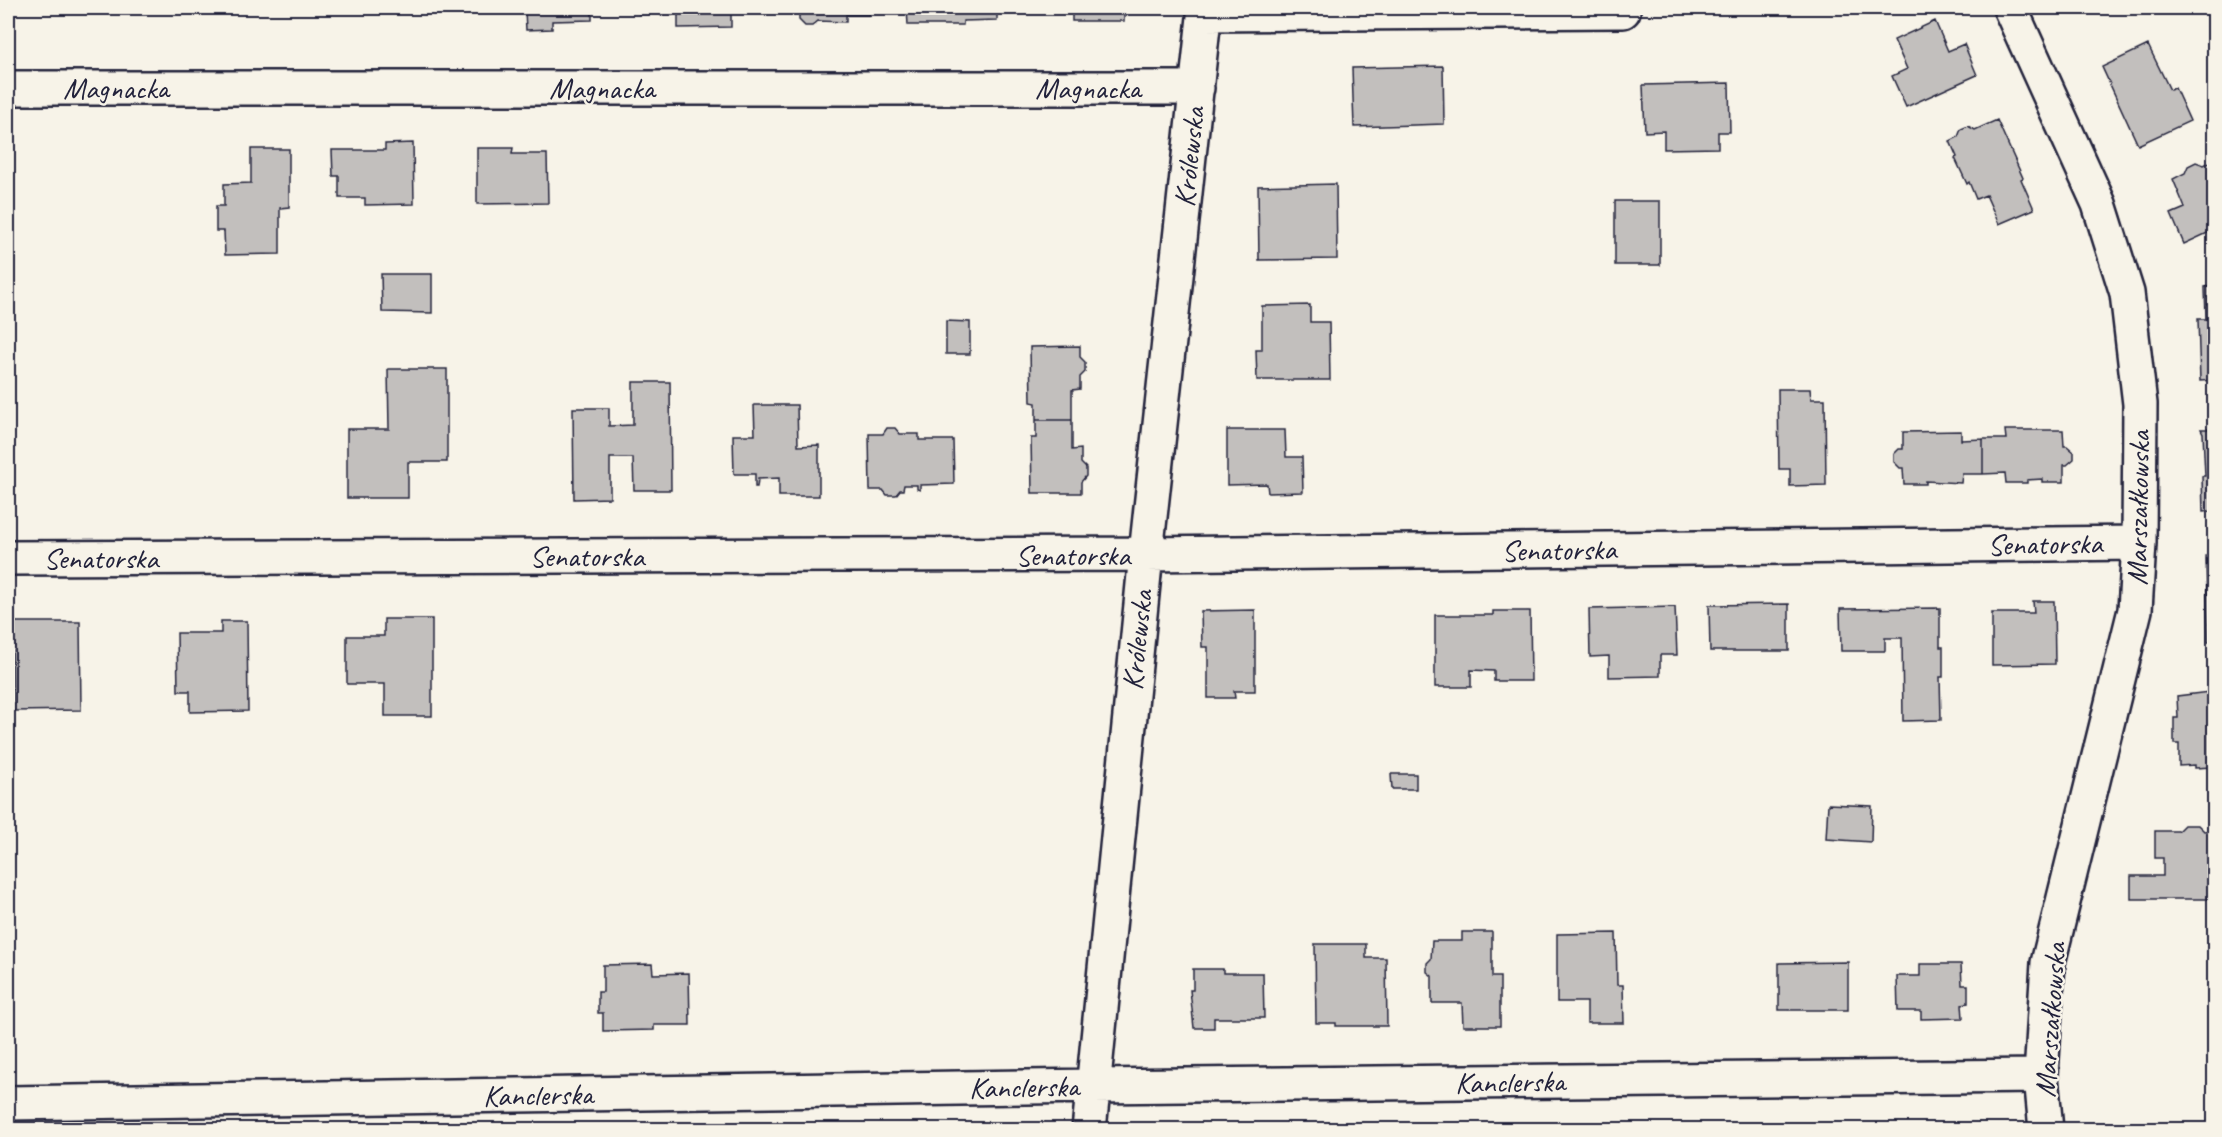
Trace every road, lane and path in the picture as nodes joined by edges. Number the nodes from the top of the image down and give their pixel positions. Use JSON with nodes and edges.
{"nodes":[{"id":1,"x":2010,"y":8,"type":"edge"},
{"id":2,"x":1205,"y":11,"type":"edge"},
{"id":3,"x":1623,"y":11,"type":"dead end"},
{"id":4,"x":8,"y":88,"type":"edge"},
{"id":5,"x":1197,"y":88,"type":"junction"},
{"id":6,"x":2139,"y":543,"type":"junction"},
{"id":7,"x":1146,"y":555,"type":"junction"},
{"id":8,"x":8,"y":558,"type":"edge"},
{"id":9,"x":2041,"y":1076,"type":"junction"},
{"id":10,"x":1094,"y":1086,"type":"junction"},
{"id":11,"x":8,"y":1103,"type":"edge"},
{"id":12,"x":1089,"y":1130,"type":"edge"},
{"id":13,"x":2046,"y":1130,"type":"edge"}],
"edges":[{"from":1,"to":6,"type":"street","name":"Marszałkowska"},
{"from":2,"to":3,"type":"street"},
{"from":2,"to":5,"type":"street","name":"Królewska"},
{"from":4,"to":5,"type":"street","name":"Magnacka"},
{"from":5,"to":7,"type":"street","name":"Królewska"},
{"from":6,"to":7,"type":"street","name":"Senatorska"},
{"from":6,"to":9,"type":"street","name":"Marszałkowska"},
{"from":7,"to":8,"type":"street","name":"Senatorska"},
{"from":7,"to":10,"type":"street","name":"Królewska"},
{"from":9,"to":10,"type":"street","name":"Kanclerska"},
{"from":9,"to":13,"type":"street","name":"Marszałkowska"},
{"from":10,"to":11,"type":"street","name":"Kanclerska"},
{"from":10,"to":12,"type":"street","name":"Królewska"}]}
